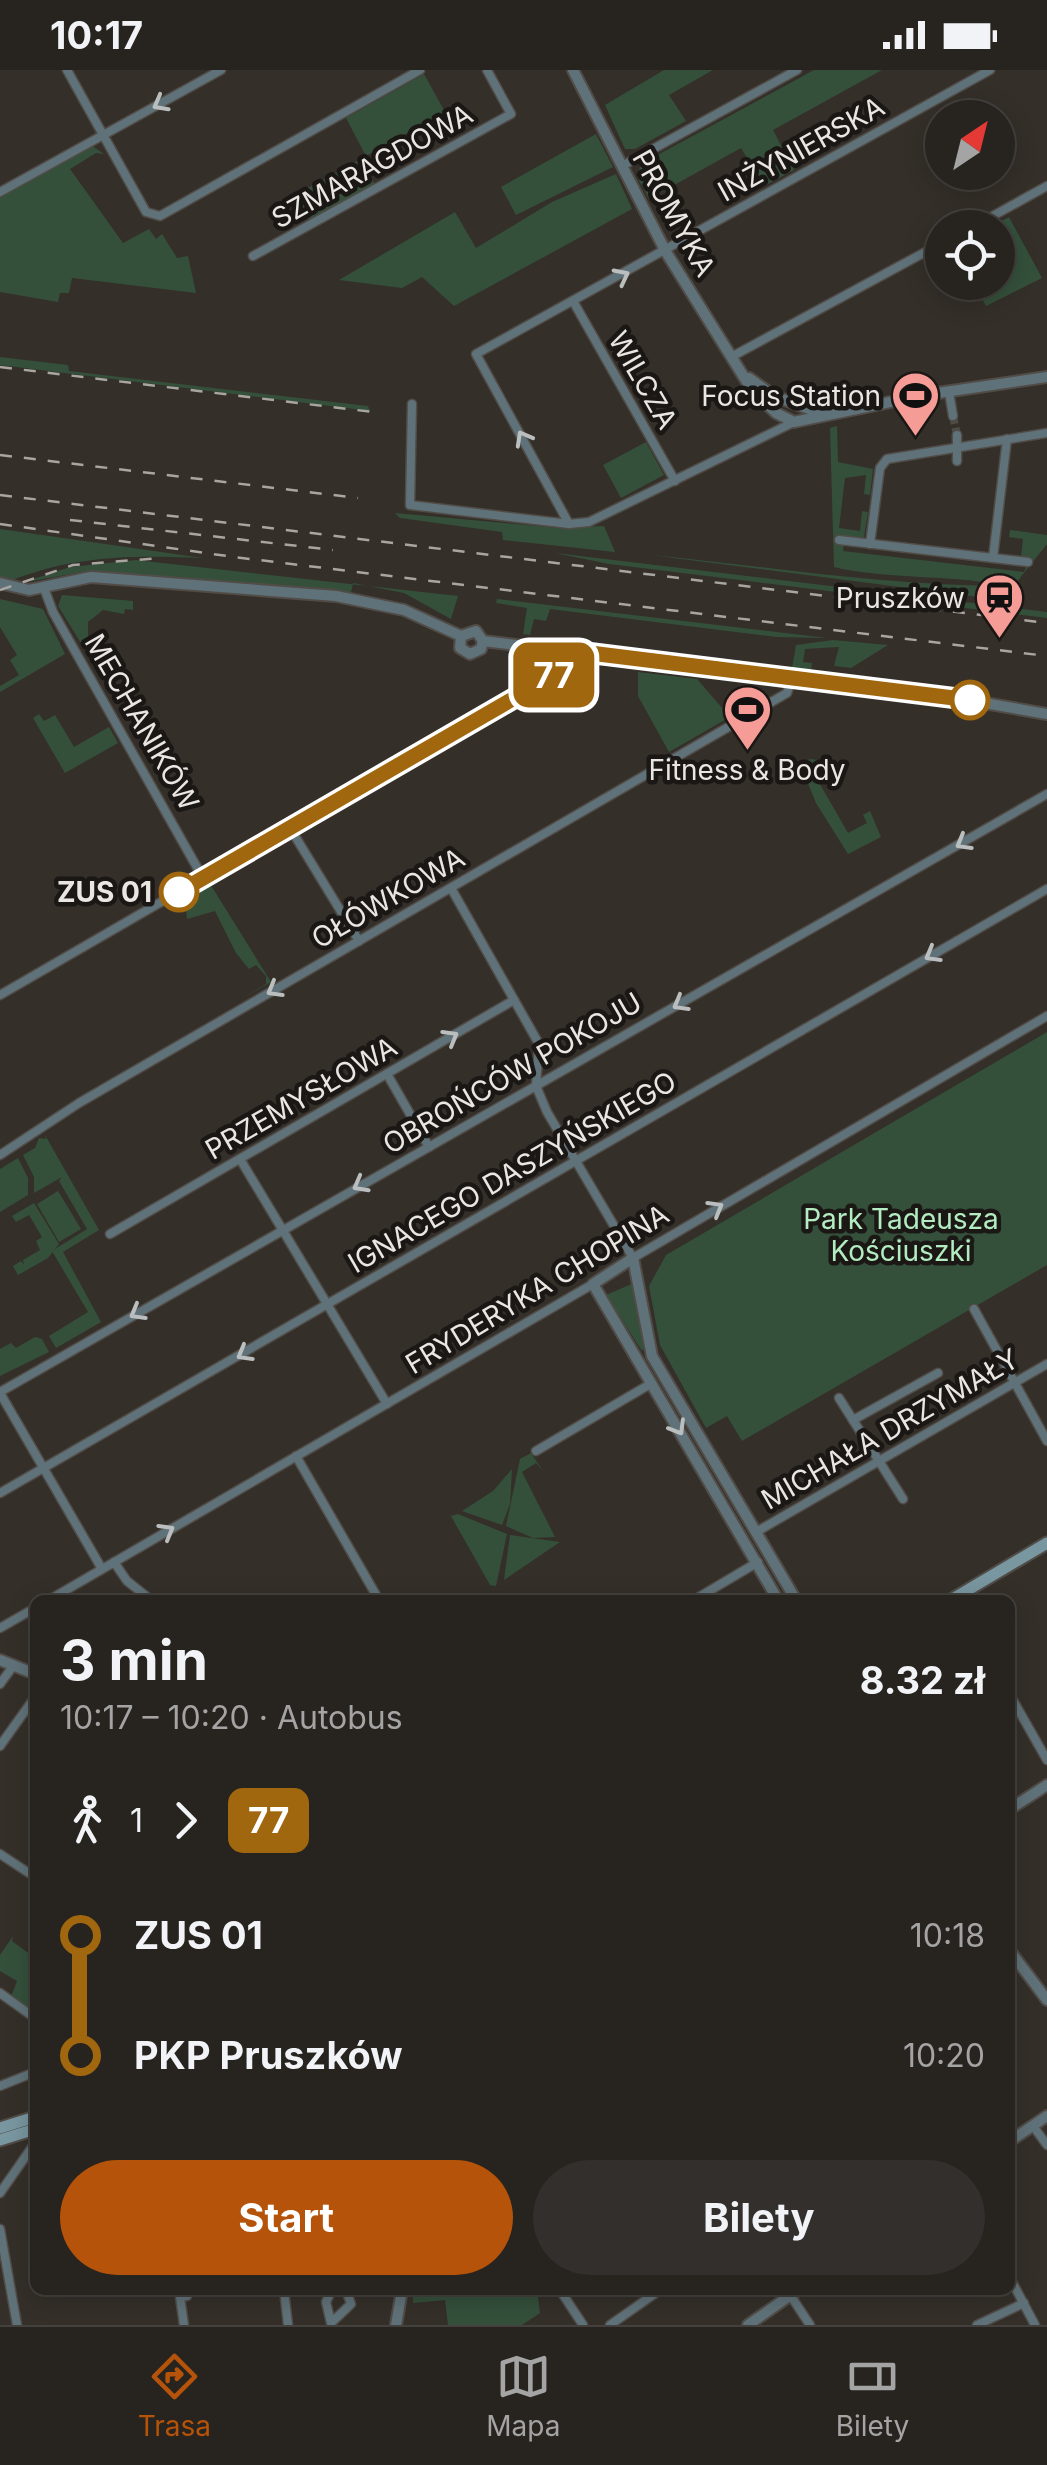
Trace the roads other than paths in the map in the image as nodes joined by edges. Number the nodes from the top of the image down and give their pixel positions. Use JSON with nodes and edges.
{"nodes":[{"id":1,"x":66,"y":70,"type":"edge"},
{"id":2,"x":220,"y":70,"type":"edge"},
{"id":3,"x":420,"y":70,"type":"edge"},
{"id":4,"x":488,"y":70,"type":"edge"},
{"id":5,"x":572,"y":70,"type":"edge"},
{"id":6,"x":797,"y":70,"type":"edge"},
{"id":7,"x":990,"y":70,"type":"edge"},
{"id":8,"x":100,"y":137,"type":"junction"},
{"id":9,"x":622,"y":166,"type":"junction"},
{"id":10,"x":1047,"y":186,"type":"edge"},
{"id":11,"x":0,"y":192,"type":"edge"},
{"id":12,"x":1004,"y":210,"type":"edge"},
{"id":13,"x":666,"y":252,"type":"junction"},
{"id":14,"x":925,"y":252,"type":"edge"},
{"id":15,"x":253,"y":256,"type":"dead end"},
{"id":16,"x":572,"y":301,"type":"junction"},
{"id":17,"x":734,"y":356,"type":"junction"},
{"id":18,"x":744,"y":374,"type":"junction"},
{"id":19,"x":1047,"y":378,"type":"edge"},
{"id":20,"x":949,"y":392,"type":"junction"},
{"id":21,"x":412,"y":404,"type":"dead end"},
{"id":22,"x":824,"y":414,"type":"junction"},
{"id":23,"x":953,"y":416,"type":"tunnel mouth"},
{"id":24,"x":794,"y":422,"type":"junction"},
{"id":25,"x":1047,"y":433,"type":"edge"},
{"id":26,"x":956,"y":435,"type":"tunnel mouth"},
{"id":27,"x":1007,"y":439,"type":"junction"},
{"id":28,"x":958,"y":447,"type":"junction"},
{"id":29,"x":957,"y":462,"type":"dead end"},
{"id":30,"x":675,"y":481,"type":"junction"},
{"id":31,"x":569,"y":524,"type":"junction"},
{"id":32,"x":839,"y":540,"type":"dead end"},
{"id":33,"x":870,"y":544,"type":"junction"},
{"id":34,"x":993,"y":558,"type":"junction"},
{"id":35,"x":1028,"y":562,"type":"dead end"},
{"id":36,"x":0,"y":584,"type":"edge"},
{"id":37,"x":44,"y":588,"type":"junction"},
{"id":38,"x":461,"y":636,"type":"junction"},
{"id":39,"x":483,"y":641,"type":"junction"},
{"id":40,"x":574,"y":651,"type":"junction"},
{"id":41,"x":792,"y":678,"type":"junction"},
{"id":42,"x":1047,"y":714,"type":"edge"},
{"id":43,"x":1047,"y":794,"type":"edge"},
{"id":44,"x":290,"y":828,"type":"junction"},
{"id":45,"x":203,"y":878,"type":"junction"},
{"id":46,"x":450,"y":888,"type":"junction"},
{"id":47,"x":1047,"y":889,"type":"edge"},
{"id":48,"x":358,"y":941,"type":"junction"},
{"id":49,"x":0,"y":994,"type":"edge"},
{"id":50,"x":514,"y":1000,"type":"junction"},
{"id":51,"x":1047,"y":1016,"type":"edge"},
{"id":52,"x":540,"y":1061,"type":"junction"},
{"id":53,"x":559,"y":1072,"type":"junction"},
{"id":54,"x":387,"y":1074,"type":"junction"},
{"id":55,"x":536,"y":1086,"type":"junction"},
{"id":56,"x":429,"y":1147,"type":"junction"},
{"id":57,"x":0,"y":1155,"type":"edge"},
{"id":58,"x":240,"y":1159,"type":"junction"},
{"id":59,"x":576,"y":1162,"type":"junction"},
{"id":60,"x":282,"y":1229,"type":"junction"},
{"id":61,"x":110,"y":1234,"type":"dead end"},
{"id":62,"x":633,"y":1258,"type":"junction"},
{"id":63,"x":593,"y":1284,"type":"junction"},
{"id":64,"x":328,"y":1305,"type":"junction"},
{"id":65,"x":974,"y":1309,"type":"dead end"},
{"id":66,"x":652,"y":1356,"type":"junction"},
{"id":67,"x":640,"y":1363,"type":"junction"},
{"id":68,"x":1047,"y":1364,"type":"edge"},
{"id":69,"x":938,"y":1373,"type":"dead end"},
{"id":70,"x":1016,"y":1382,"type":"junction"},
{"id":71,"x":652,"y":1383,"type":"junction"},
{"id":72,"x":0,"y":1393,"type":"edge"},
{"id":73,"x":840,"y":1398,"type":"dead end"},
{"id":74,"x":387,"y":1404,"type":"junction"},
{"id":75,"x":853,"y":1420,"type":"junction"},
{"id":76,"x":1047,"y":1440,"type":"edge"},
{"id":77,"x":536,"y":1451,"type":"dead end"},
{"id":78,"x":296,"y":1456,"type":"junction"},
{"id":79,"x":880,"y":1461,"type":"junction"},
{"id":80,"x":44,"y":1469,"type":"junction"},
{"id":81,"x":0,"y":1494,"type":"edge"},
{"id":82,"x":904,"y":1498,"type":"dead end"},
{"id":83,"x":756,"y":1532,"type":"junction"},
{"id":84,"x":1047,"y":1543,"type":"edge"},
{"id":85,"x":114,"y":1562,"type":"junction"},
{"id":86,"x":758,"y":1562,"type":"junction"},
{"id":87,"x":102,"y":1569,"type":"junction"},
{"id":88,"x":58,"y":1595,"type":"edge"},
{"id":89,"x":144,"y":1595,"type":"edge"},
{"id":90,"x":376,"y":1595,"type":"edge"},
{"id":91,"x":702,"y":1595,"type":"edge"},
{"id":92,"x":775,"y":1595,"type":"edge"},
{"id":93,"x":790,"y":1595,"type":"edge"},
{"id":94,"x":961,"y":1595,"type":"edge"},
{"id":95,"x":30,"y":1611,"type":"edge"},
{"id":96,"x":0,"y":1628,"type":"edge"},
{"id":97,"x":0,"y":1660,"type":"edge"},
{"id":98,"x":14,"y":1665,"type":"junction"},
{"id":99,"x":30,"y":1672,"type":"edge"},
{"id":100,"x":0,"y":1684,"type":"edge"},
{"id":101,"x":1015,"y":1704,"type":"edge"},
{"id":102,"x":30,"y":1705,"type":"edge"},
{"id":103,"x":0,"y":1746,"type":"edge"},
{"id":104,"x":1047,"y":1760,"type":"edge"},
{"id":105,"x":1047,"y":1786,"type":"edge"},
{"id":106,"x":1015,"y":1806,"type":"edge"},
{"id":107,"x":0,"y":1854,"type":"edge"},
{"id":108,"x":30,"y":1874,"type":"edge"},
{"id":109,"x":1015,"y":1958,"type":"edge"},
{"id":110,"x":0,"y":1993,"type":"edge"},
{"id":111,"x":1047,"y":2000,"type":"edge"},
{"id":112,"x":30,"y":2014,"type":"edge"},
{"id":113,"x":30,"y":2074,"type":"edge"},
{"id":114,"x":0,"y":2086,"type":"edge"},
{"id":115,"x":1047,"y":2116,"type":"edge"},
{"id":116,"x":30,"y":2119,"type":"edge"},
{"id":117,"x":1033,"y":2126,"type":"junction"},
{"id":118,"x":0,"y":2128,"type":"edge"},
{"id":119,"x":30,"y":2131,"type":"edge"},
{"id":120,"x":1015,"y":2139,"type":"edge"},
{"id":121,"x":0,"y":2140,"type":"edge"},
{"id":122,"x":1047,"y":2145,"type":"edge"},
{"id":123,"x":30,"y":2147,"type":"edge"},
{"id":124,"x":0,"y":2193,"type":"edge"},
{"id":125,"x":0,"y":2229,"type":"edge"},
{"id":126,"x":4,"y":2268,"type":"edge"},
{"id":127,"x":1015,"y":2287,"type":"edge"},
{"id":128,"x":285,"y":2295,"type":"edge"},
{"id":129,"x":330,"y":2295,"type":"edge"},
{"id":130,"x":348,"y":2295,"type":"edge"},
{"id":131,"x":401,"y":2295,"type":"edge"},
{"id":132,"x":562,"y":2295,"type":"edge"},
{"id":133,"x":653,"y":2295,"type":"edge"},
{"id":134,"x":788,"y":2295,"type":"edge"},
{"id":135,"x":794,"y":2295,"type":"edge"},
{"id":136,"x":188,"y":2296,"type":"dead end"},
{"id":137,"x":1024,"y":2302,"type":"junction"},
{"id":138,"x":331,"y":2324,"type":"edge"},
{"id":139,"x":17,"y":2325,"type":"edge"},
{"id":140,"x":184,"y":2325,"type":"edge"},
{"id":141,"x":288,"y":2325,"type":"edge"},
{"id":142,"x":396,"y":2325,"type":"edge"},
{"id":143,"x":583,"y":2325,"type":"edge"},
{"id":144,"x":610,"y":2325,"type":"edge"},
{"id":145,"x":748,"y":2325,"type":"edge"},
{"id":146,"x":810,"y":2325,"type":"edge"},
{"id":147,"x":976,"y":2325,"type":"edge"},
{"id":148,"x":1034,"y":2325,"type":"edge"}],
"edges":[{"from":1,"to":8,"type":"street"},
{"from":2,"to":8,"type":"street","one_way":true},
{"from":3,"to":8,"type":"street"},
{"from":4,"to":15,"type":"street","name":"SZMARAGDOWA"},
{"from":5,"to":9,"type":"street","name":"PROMYKA"},
{"from":6,"to":9,"type":"street"},
{"from":7,"to":13,"type":"street","name":"INŻYNIERSKA"},
{"from":8,"to":11,"type":"street"},
{"from":9,"to":13,"type":"street","name":"PROMYKA"},
{"from":10,"to":12,"type":"street"},
{"from":16,"to":13,"type":"street","name":"INŻYNIERSKA","one_way":true},
{"from":13,"to":17,"type":"street","name":"PROMYKA"},
{"from":14,"to":17,"type":"street"},
{"from":16,"to":30,"type":"street","name":"WILCZA"},
{"from":31,"to":16,"type":"street","name":"INŻYNIERSKA","one_way":true},
{"from":17,"to":18,"type":"street","name":"PROMYKA"},
{"from":18,"to":22,"type":"street","name":"PROMYKA"},
{"from":18,"to":24,"type":"street","name":"PROMYKA"},
{"from":19,"to":20,"type":"street"},
{"from":20,"to":22,"type":"street"},
{"from":20,"to":23,"type":"street"},
{"from":21,"to":31,"type":"street"},
{"from":22,"to":24,"type":"street"},
{"from":24,"to":30,"type":"street"},
{"from":25,"to":27,"type":"street"},
{"from":26,"to":28,"type":"street"},
{"from":27,"to":28,"type":"street"},
{"from":27,"to":34,"type":"street"},
{"from":28,"to":29,"type":"street"},
{"from":28,"to":33,"type":"street"},
{"from":30,"to":31,"type":"street"},
{"from":32,"to":33,"type":"street"},
{"from":33,"to":34,"type":"street"},
{"from":34,"to":35,"type":"street"},
{"from":36,"to":37,"type":"street"},
{"from":37,"to":38,"type":"street"},
{"from":37,"to":45,"type":"street","name":"MECHANIKÓW"},
{"from":38,"to":39,"type":"street"},
{"from":38,"to":39,"type":"street"},
{"from":39,"to":40,"type":"street"},
{"from":40,"to":41,"type":"street"},
{"from":40,"to":44,"type":"street"},
{"from":41,"to":42,"type":"street"},
{"from":41,"to":46,"type":"street","name":"OŁÓWKOWA"},
{"from":43,"to":53,"type":"street","name":"OBROŃCÓW POKOJU","one_way":true},
{"from":44,"to":45,"type":"street"},
{"from":44,"to":48,"type":"street"},
{"from":45,"to":49,"type":"street"},
{"from":46,"to":48,"type":"street","name":"OŁÓWKOWA"},
{"from":46,"to":50,"type":"street"},
{"from":47,"to":59,"type":"street","name":"IGNACEGO DASZYŃSKIEGO","one_way":true},
{"from":48,"to":57,"type":"street","name":"OŁÓWKOWA","one_way":true},
{"from":50,"to":52,"type":"street"},
{"from":54,"to":50,"type":"street","name":"PRZEMYSŁOWA","one_way":true},
{"from":62,"to":51,"type":"street","name":"FRYDERYKA CHOPINA","one_way":true},
{"from":52,"to":53,"type":"street"},
{"from":52,"to":55,"type":"street"},
{"from":53,"to":55,"type":"street","name":"OBROŃCÓW POKOJU"},
{"from":54,"to":56,"type":"street"},
{"from":54,"to":58,"type":"street","name":"PRZEMYSŁOWA"},
{"from":55,"to":56,"type":"street","name":"OBROŃCÓW POKOJU"},
{"from":55,"to":59,"type":"street"},
{"from":56,"to":60,"type":"street","name":"OBROŃCÓW POKOJU","one_way":true},
{"from":58,"to":60,"type":"street"},
{"from":58,"to":61,"type":"street","name":"PRZEMYSŁOWA"},
{"from":59,"to":62,"type":"street"},
{"from":59,"to":64,"type":"street","name":"IGNACEGO DASZYŃSKIEGO"},
{"from":60,"to":64,"type":"street"},
{"from":60,"to":72,"type":"street","name":"OBROŃCÓW POKOJU","one_way":true},
{"from":62,"to":63,"type":"street","name":"FRYDERYKA CHOPINA"},
{"from":62,"to":66,"type":"street"},
{"from":63,"to":67,"type":"street"},
{"from":63,"to":74,"type":"street","name":"FRYDERYKA CHOPINA"},
{"from":64,"to":74,"type":"street"},
{"from":64,"to":80,"type":"street","name":"IGNACEGO DASZYŃSKIEGO","one_way":true},
{"from":65,"to":70,"type":"street"},
{"from":66,"to":67,"type":"street"},
{"from":66,"to":83,"type":"street"},
{"from":67,"to":71,"type":"street"},
{"from":68,"to":70,"type":"street","name":"MICHAŁA DRZYMAŁY"},
{"from":69,"to":75,"type":"street"},
{"from":70,"to":76,"type":"street"},
{"from":70,"to":79,"type":"street","name":"MICHAŁA DRZYMAŁY"},
{"from":71,"to":77,"type":"street"},
{"from":71,"to":86,"type":"street","one_way":true},
{"from":72,"to":80,"type":"street"},
{"from":73,"to":75,"type":"street"},
{"from":74,"to":78,"type":"street","name":"FRYDERYKA CHOPINA"},
{"from":75,"to":79,"type":"street"},
{"from":85,"to":78,"type":"street","name":"FRYDERYKA CHOPINA","one_way":true},
{"from":78,"to":90,"type":"street"},
{"from":79,"to":82,"type":"street"},
{"from":79,"to":83,"type":"street","name":"MICHAŁA DRZYMAŁY"},
{"from":80,"to":81,"type":"street","name":"IGNACEGO DASZYŃSKIEGO"},
{"from":80,"to":87,"type":"street"},
{"from":83,"to":93,"type":"street"},
{"from":84,"to":94,"type":"main road"},
{"from":85,"to":87,"type":"street","name":"FRYDERYKA CHOPINA"},
{"from":85,"to":89,"type":"street"},
{"from":86,"to":91,"type":"street"},
{"from":86,"to":92,"type":"street"},
{"from":87,"to":88,"type":"street","name":"FRYDERYKA CHOPINA"},
{"from":95,"to":96,"type":"street"},
{"from":97,"to":98,"type":"street"},
{"from":98,"to":99,"type":"street"},
{"from":98,"to":100,"type":"street"},
{"from":101,"to":104,"type":"street"},
{"from":102,"to":103,"type":"street"},
{"from":105,"to":106,"type":"street"},
{"from":107,"to":108,"type":"street"},
{"from":109,"to":111,"type":"street"},
{"from":110,"to":112,"type":"street"},
{"from":113,"to":114,"type":"street"},
{"from":115,"to":117,"type":"street"},
{"from":116,"to":118,"type":"main road"},
{"from":117,"to":120,"type":"street"},
{"from":117,"to":122,"type":"street"},
{"from":119,"to":121,"type":"main road"},
{"from":123,"to":124,"type":"street"},
{"from":125,"to":126,"type":"street"},
{"from":126,"to":139,"type":"street"},
{"from":127,"to":137,"type":"street"},
{"from":128,"to":141,"type":"street"},
{"from":129,"to":138,"type":"street"},
{"from":130,"to":138,"type":"street"},
{"from":131,"to":142,"type":"street"},
{"from":132,"to":143,"type":"street"},
{"from":133,"to":144,"type":"street"},
{"from":134,"to":145,"type":"street"},
{"from":135,"to":146,"type":"street"},
{"from":136,"to":140,"type":"street"},
{"from":137,"to":147,"type":"street"},
{"from":137,"to":148,"type":"street"}]}
